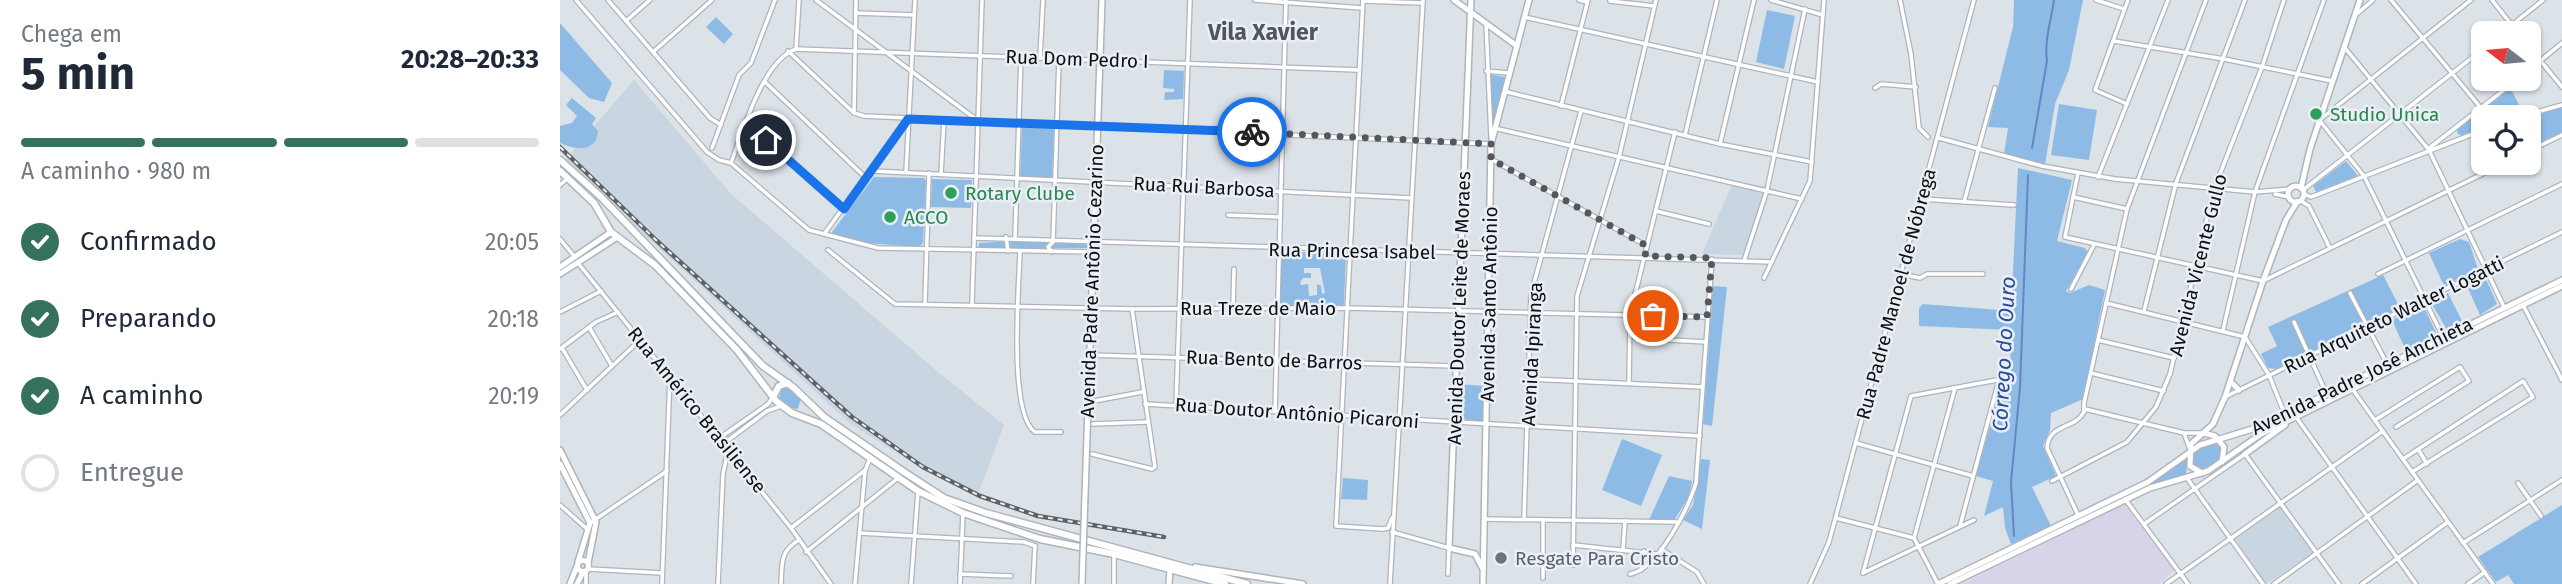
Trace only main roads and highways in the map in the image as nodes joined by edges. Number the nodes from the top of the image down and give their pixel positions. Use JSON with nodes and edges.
{"nodes":[{"id":1,"x":560,"y":160,"type":"edge"},
{"id":2,"x":560,"y":170,"type":"edge"},
{"id":3,"x":626,"y":224,"type":"junction"},
{"id":4,"x":611,"y":232,"type":"junction"},
{"id":5,"x":617,"y":238,"type":"junction"},
{"id":6,"x":788,"y":383,"type":"junction"},
{"id":7,"x":773,"y":397,"type":"junction"},
{"id":8,"x":805,"y":399,"type":"junction"},
{"id":9,"x":792,"y":413,"type":"junction"},
{"id":10,"x":1035,"y":524,"type":"junction"},
{"id":11,"x":1047,"y":527,"type":"junction"},
{"id":12,"x":1028,"y":534,"type":"junction"},
{"id":13,"x":1044,"y":539,"type":"junction"},
{"id":14,"x":1225,"y":584,"type":"edge"},
{"id":15,"x":1247,"y":584,"type":"edge"}],
"edges":[{"from":1,"to":3,"type":"main road"},
{"from":2,"to":4,"type":"main road"},
{"from":3,"to":4,"type":"main road"},
{"from":3,"to":5,"type":"main road"},
{"from":3,"to":6,"type":"main road"},
{"from":4,"to":5,"type":"main road"},
{"from":5,"to":7,"type":"main road"},
{"from":6,"to":7,"type":"main road"},
{"from":6,"to":8,"type":"main road"},
{"from":7,"to":9,"type":"main road"},
{"from":8,"to":9,"type":"main road"},
{"from":8,"to":10,"type":"main road"},
{"from":9,"to":12,"type":"main road"},
{"from":10,"to":11,"type":"main road"},
{"from":10,"to":12,"type":"main road"},
{"from":11,"to":13,"type":"main road"},
{"from":11,"to":15,"type":"main road"},
{"from":12,"to":13,"type":"main road"},
{"from":13,"to":14,"type":"main road"}]}
